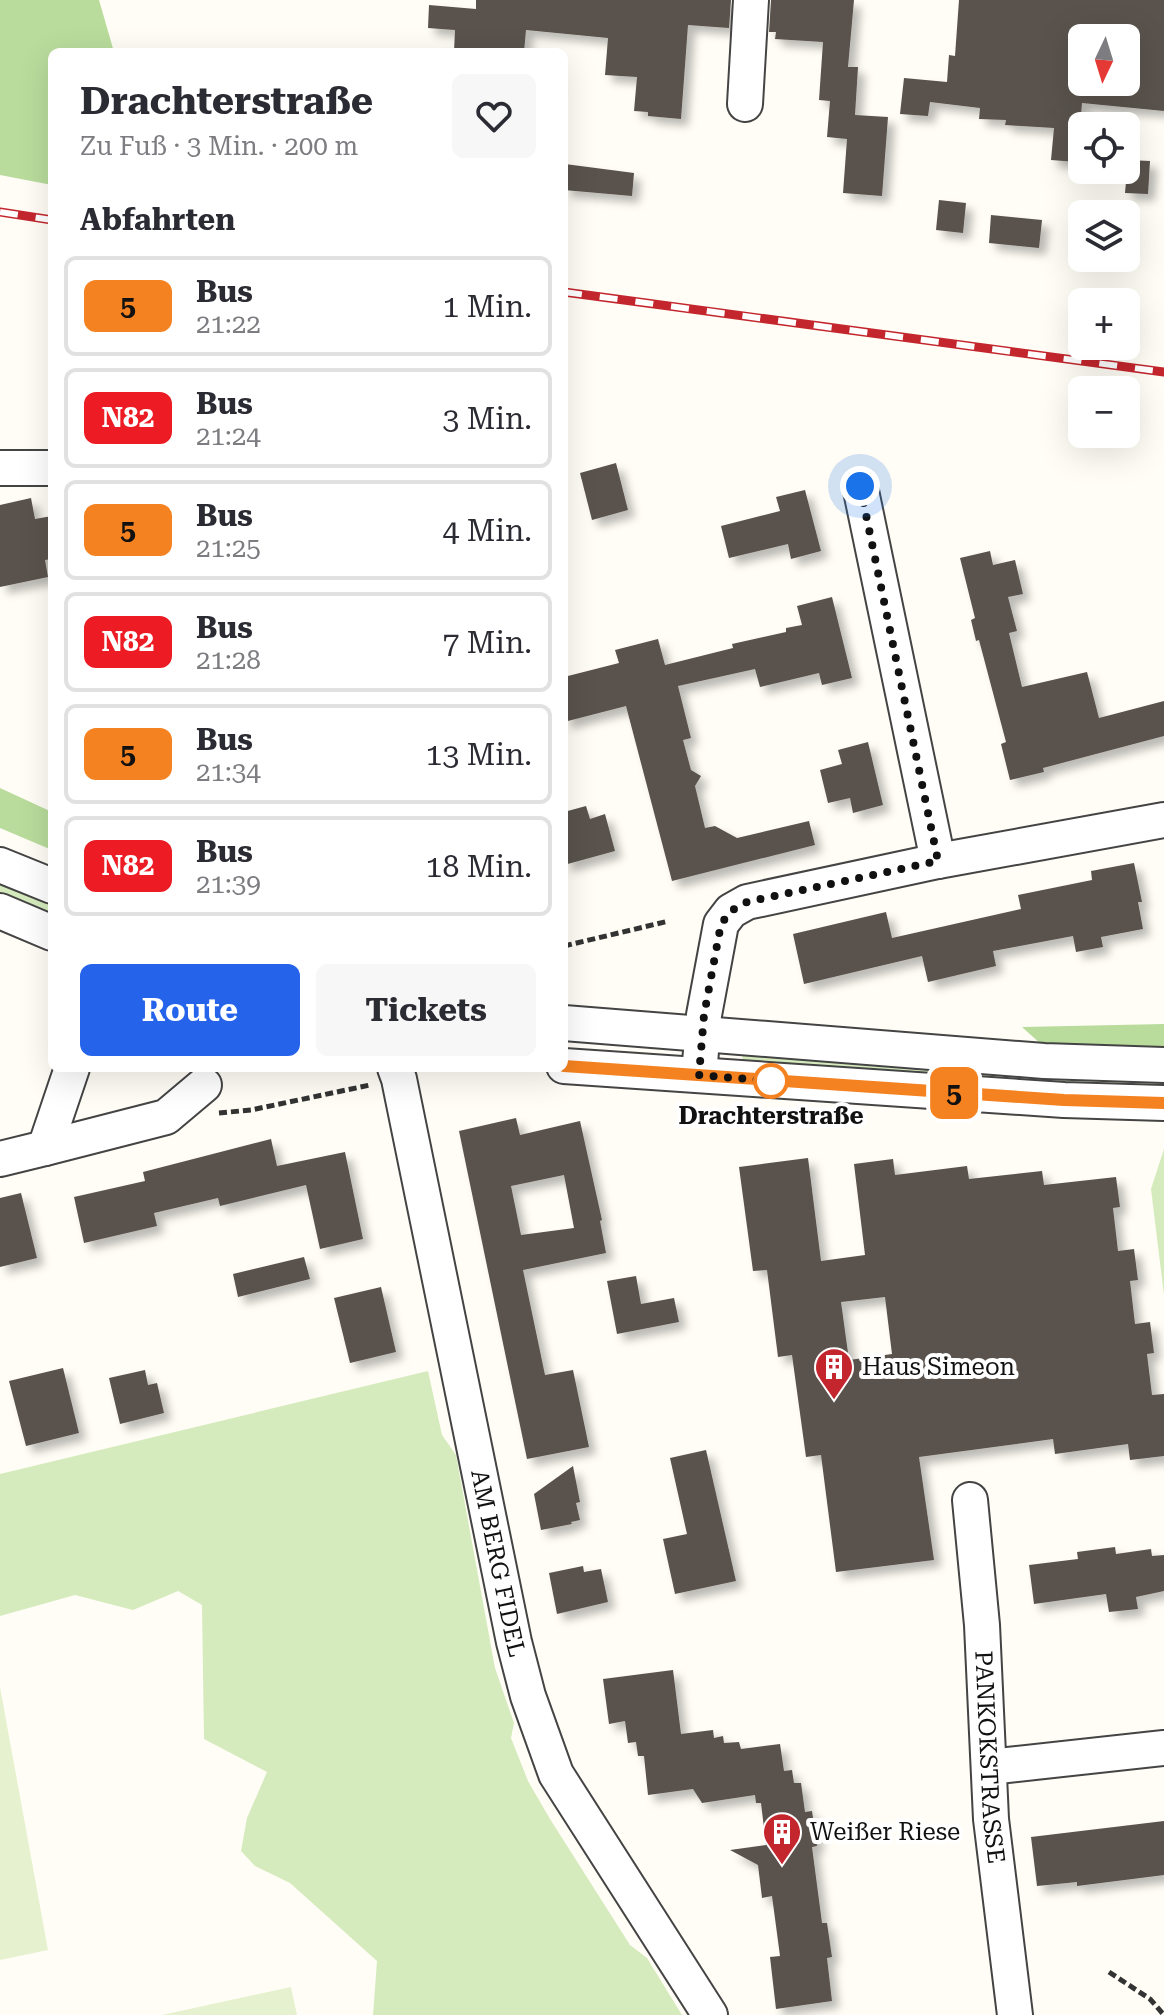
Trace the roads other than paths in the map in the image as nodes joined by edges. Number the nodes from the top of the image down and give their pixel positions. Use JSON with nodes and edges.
{"nodes":[{"id":1,"x":751,"y":0,"type":"edge"},
{"id":2,"x":745,"y":104,"type":"dead end"},
{"id":3,"x":0,"y":468,"type":"edge"},
{"id":4,"x":48,"y":468,"type":"edge"},
{"id":5,"x":860,"y":486,"type":"dead end"},
{"id":6,"x":1164,"y":820,"type":"edge"},
{"id":7,"x":938,"y":861,"type":"junction"},
{"id":8,"x":0,"y":865,"type":"edge"},
{"id":9,"x":48,"y":884,"type":"edge"},
{"id":10,"x":0,"y":911,"type":"edge"},
{"id":11,"x":48,"y":931,"type":"edge"},
{"id":12,"x":568,"y":1023,"type":"edge"},
{"id":13,"x":702,"y":1032,"type":"junction"},
{"id":14,"x":1164,"y":1065,"type":"edge"},
{"id":15,"x":568,"y":1066,"type":"edge"},
{"id":16,"x":71,"y":1072,"type":"edge"},
{"id":17,"x":397,"y":1073,"type":"edge"},
{"id":18,"x":699,"y":1075,"type":"junction"},
{"id":19,"x":204,"y":1085,"type":"dead end"},
{"id":20,"x":1164,"y":1103,"type":"edge"},
{"id":21,"x":45,"y":1148,"type":"junction"},
{"id":22,"x":0,"y":1159,"type":"edge"},
{"id":23,"x":970,"y":1500,"type":"dead end"},
{"id":24,"x":1164,"y":1748,"type":"edge"},
{"id":25,"x":989,"y":1767,"type":"junction"},
{"id":26,"x":710,"y":2015,"type":"edge"},
{"id":27,"x":1015,"y":2015,"type":"edge"}],
"edges":[{"from":1,"to":2,"type":"street"},
{"from":3,"to":4,"type":"street"},
{"from":5,"to":7,"type":"street"},
{"from":6,"to":7,"type":"street"},
{"from":7,"to":13,"type":"street"},
{"from":8,"to":9,"type":"street"},
{"from":10,"to":11,"type":"street"},
{"from":12,"to":13,"type":"street"},
{"from":13,"to":14,"type":"street"},
{"from":13,"to":18,"type":"street"},
{"from":15,"to":18,"type":"street"},
{"from":16,"to":21,"type":"street"},
{"from":17,"to":26,"type":"street","name":"AM BERG FIDEL"},
{"from":18,"to":20,"type":"street"},
{"from":19,"to":21,"type":"street"},
{"from":21,"to":22,"type":"street"},
{"from":23,"to":25,"type":"street","name":"PANKOKSTRASSE"},
{"from":24,"to":25,"type":"street"},
{"from":25,"to":27,"type":"street","name":"PANKOKSTRASSE"}]}
